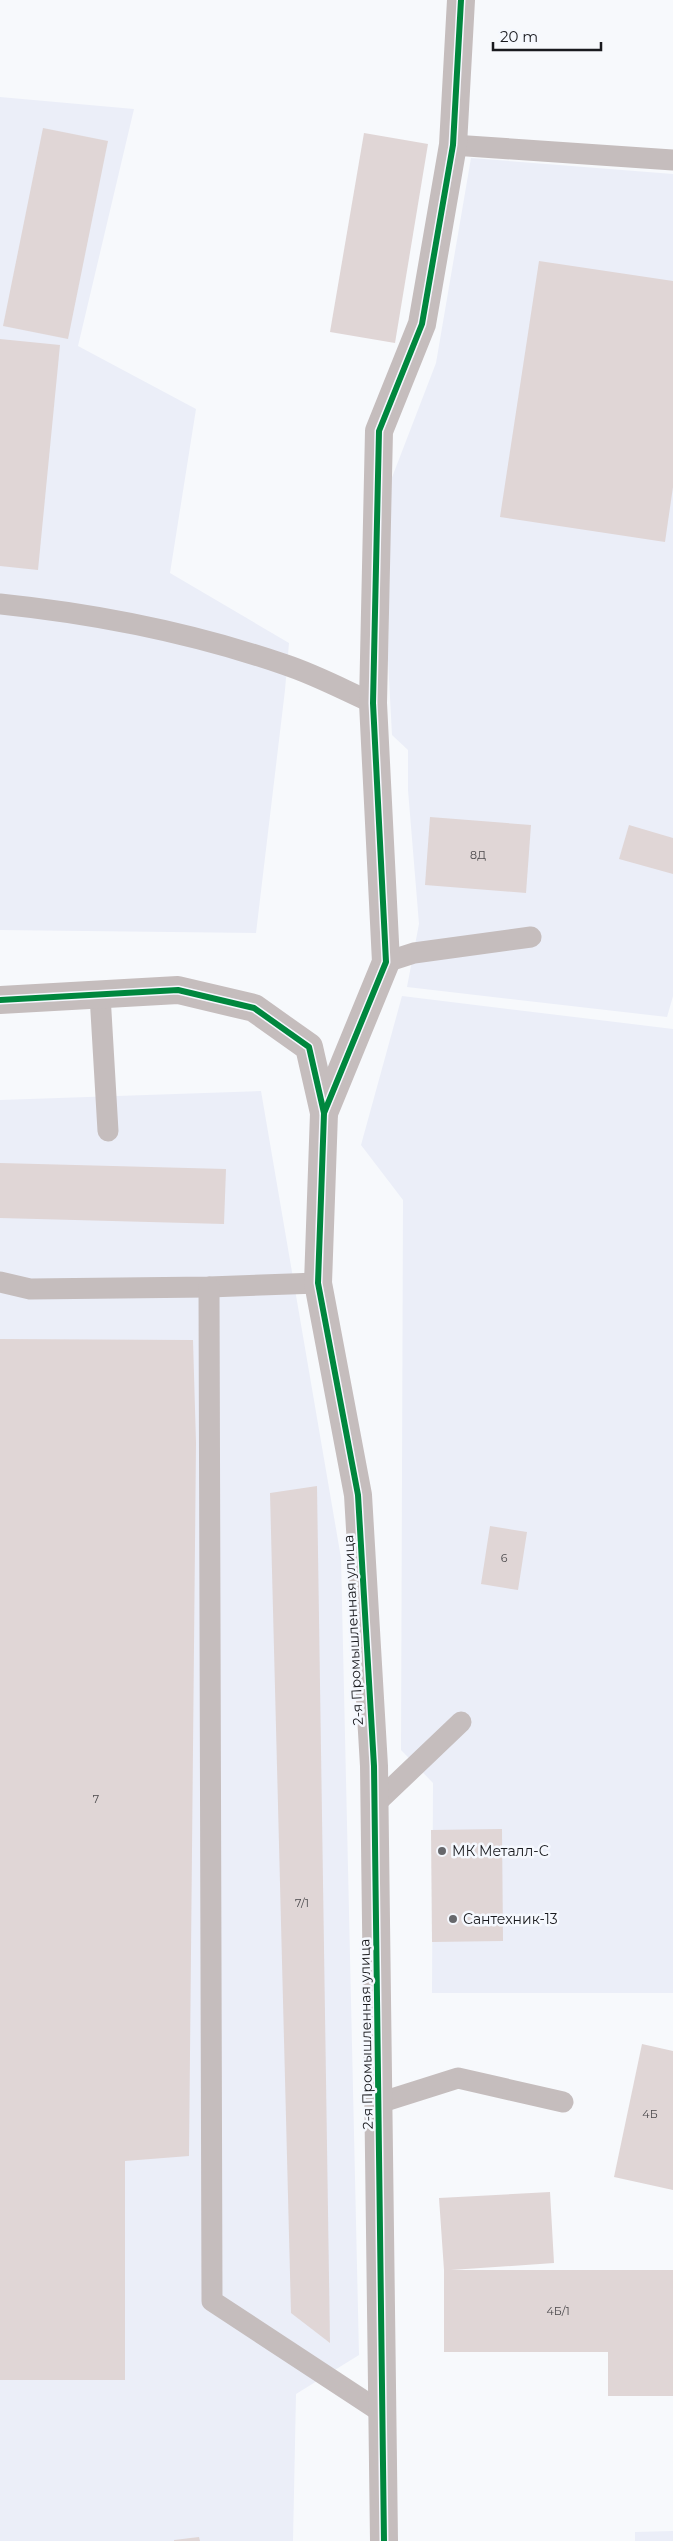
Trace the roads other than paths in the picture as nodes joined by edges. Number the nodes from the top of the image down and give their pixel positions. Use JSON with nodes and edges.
{"nodes":[{"id":1,"x":461,"y":0,"type":"edge"},
{"id":2,"x":453,"y":145,"type":"junction"},
{"id":3,"x":673,"y":160,"type":"edge"},
{"id":4,"x":0,"y":604,"type":"edge"},
{"id":5,"x":373,"y":703,"type":"junction"},
{"id":6,"x":531,"y":936,"type":"dead end"},
{"id":7,"x":386,"y":962,"type":"junction"},
{"id":8,"x":100,"y":995,"type":"junction"},
{"id":9,"x":0,"y":1000,"type":"edge"},
{"id":10,"x":324,"y":1112,"type":"junction"},
{"id":11,"x":108,"y":1131,"type":"dead end"},
{"id":12,"x":0,"y":1282,"type":"edge"},
{"id":13,"x":318,"y":1282,"type":"junction"},
{"id":14,"x":209,"y":1287,"type":"junction"},
{"id":15,"x":461,"y":1722,"type":"dead end"},
{"id":16,"x":374,"y":1805,"type":"junction"},
{"id":17,"x":563,"y":2102,"type":"dead end"},
{"id":18,"x":379,"y":2103,"type":"junction"},
{"id":19,"x":384,"y":2414,"type":"junction"},
{"id":20,"x":384,"y":2541,"type":"edge"}],
"edges":[{"from":1,"to":2,"type":"street"},
{"from":2,"to":3,"type":"lane"},
{"from":2,"to":5,"type":"street"},
{"from":4,"to":5,"type":"lane"},
{"from":5,"to":7,"type":"street"},
{"from":6,"to":7,"type":"lane"},
{"from":7,"to":10,"type":"street"},
{"from":8,"to":9,"type":"street","name":"2-я Промышленная улица"},
{"from":8,"to":10,"type":"street","name":"2-я Промышленная улица"},
{"from":8,"to":11,"type":"lane"},
{"from":10,"to":13,"type":"street","name":"2-я Промышленная улица"},
{"from":12,"to":14,"type":"lane"},
{"from":13,"to":14,"type":"lane"},
{"from":13,"to":16,"type":"street","name":"2-я Промышленная улица"},
{"from":14,"to":19,"type":"lane"},
{"from":15,"to":16,"type":"lane"},
{"from":16,"to":18,"type":"street","name":"2-я Промышленная улица"},
{"from":17,"to":18,"type":"lane"},
{"from":18,"to":19,"type":"street","name":"2-я Промышленная улица"},
{"from":19,"to":20,"type":"street","name":"2-я Промышленная улица"}]}
